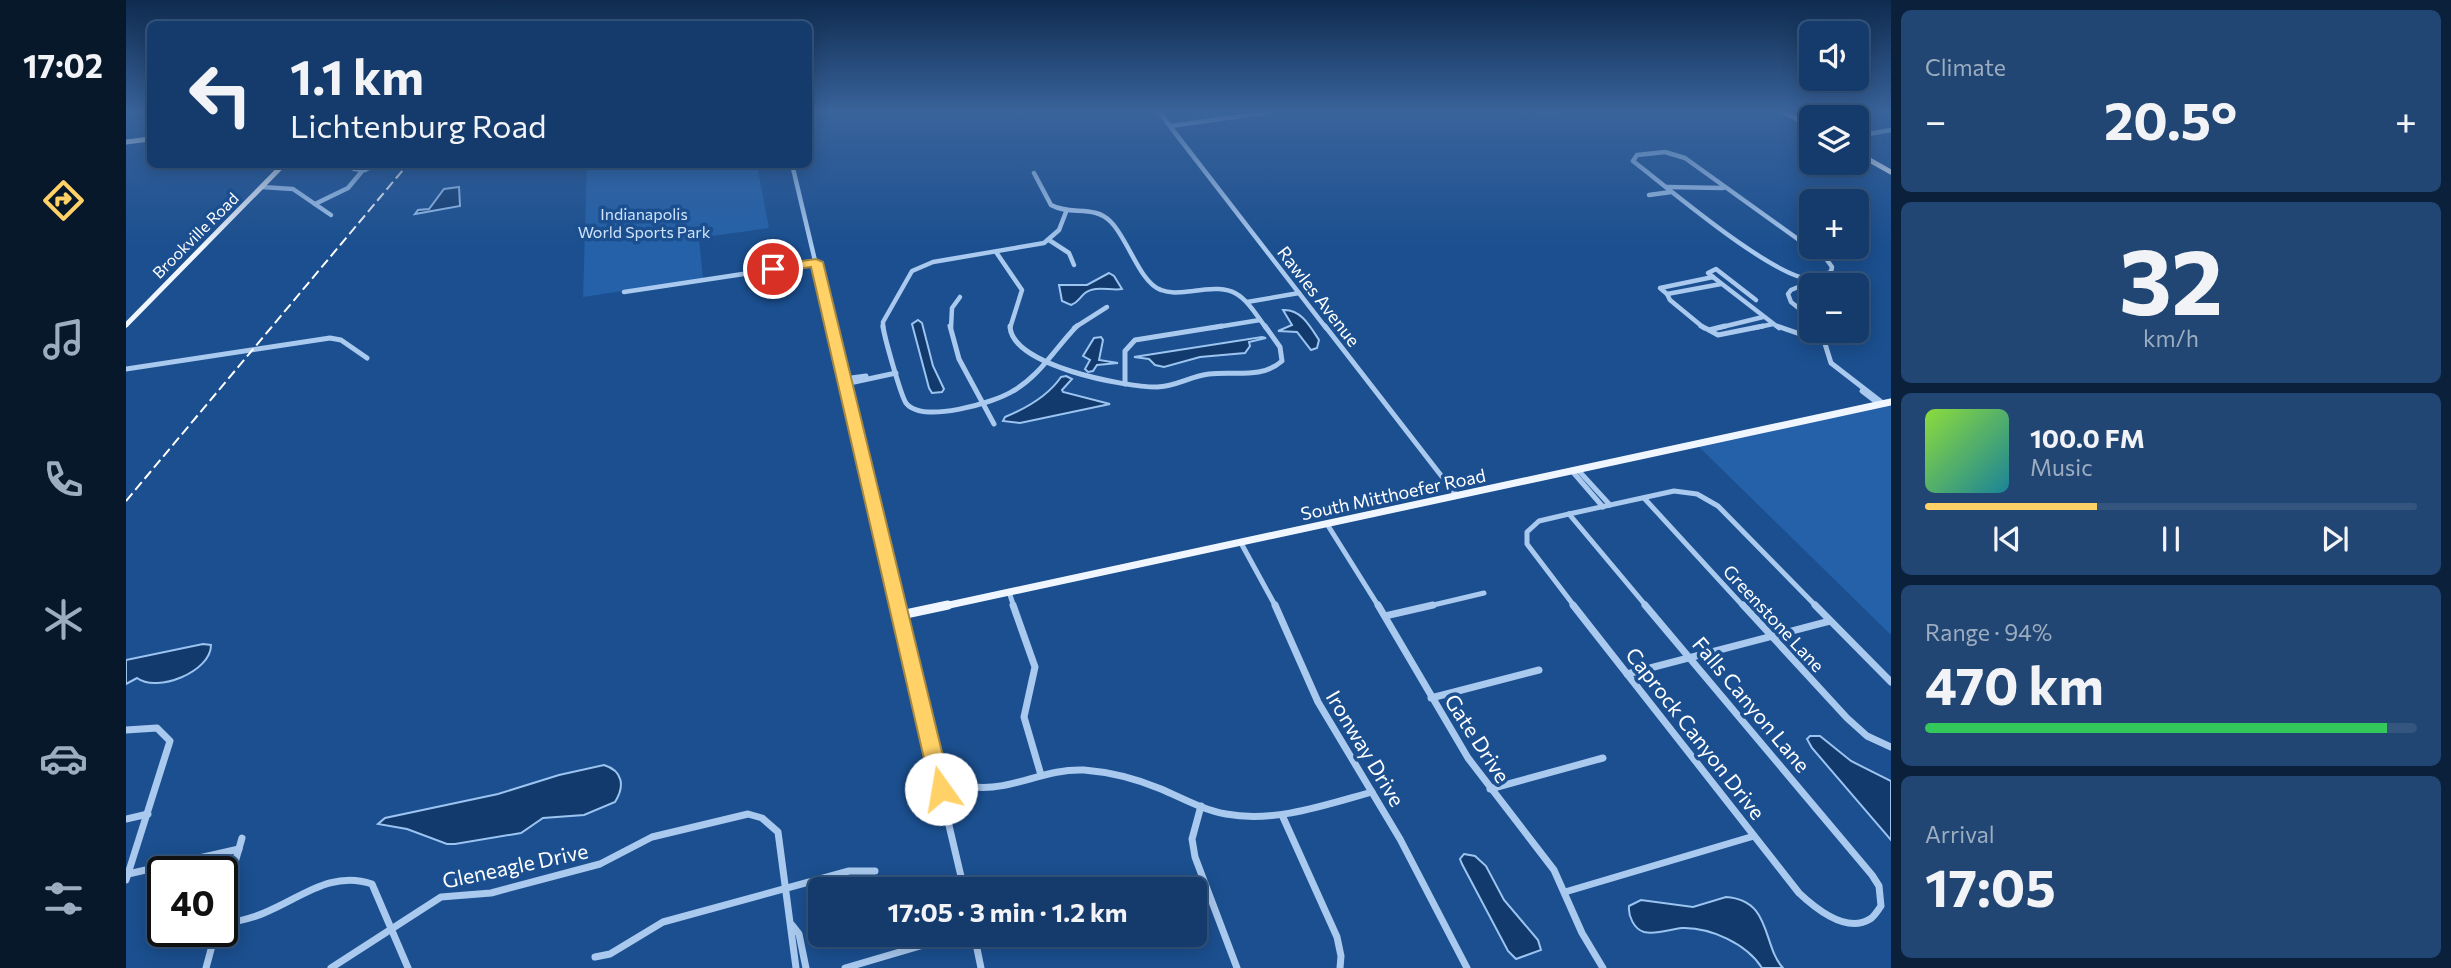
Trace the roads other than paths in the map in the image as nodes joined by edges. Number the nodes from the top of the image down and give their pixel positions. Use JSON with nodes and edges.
{"nodes":[{"id":1,"x":1194,"y":157,"type":"edge"},
{"id":2,"x":1634,"y":157,"type":"edge"},
{"id":3,"x":1682,"y":157,"type":"edge"},
{"id":4,"x":1869,"y":160,"type":"edge"},
{"id":5,"x":280,"y":168,"type":"edge"},
{"id":6,"x":354,"y":168,"type":"edge"},
{"id":7,"x":367,"y":168,"type":"edge"},
{"id":8,"x":793,"y":168,"type":"edge"},
{"id":9,"x":363,"y":170,"type":"junction"},
{"id":10,"x":1034,"y":173,"type":"dead end"},
{"id":11,"x":1891,"y":173,"type":"edge"},
{"id":12,"x":1712,"y":177,"type":"junction"},
{"id":13,"x":1662,"y":185,"type":"junction"},
{"id":14,"x":1710,"y":185,"type":"junction"},
{"id":15,"x":262,"y":187,"type":"junction"},
{"id":16,"x":1729,"y":189,"type":"junction"},
{"id":17,"x":1682,"y":190,"type":"junction"},
{"id":18,"x":1671,"y":192,"type":"junction"},
{"id":19,"x":1649,"y":195,"type":"dead end"},
{"id":20,"x":1680,"y":198,"type":"junction"},
{"id":21,"x":315,"y":204,"type":"junction"},
{"id":22,"x":1066,"y":212,"type":"junction"},
{"id":23,"x":331,"y":215,"type":"dead end"},
{"id":24,"x":1049,"y":240,"type":"junction"},
{"id":25,"x":996,"y":252,"type":"junction"},
{"id":26,"x":816,"y":262,"type":"junction"},
{"id":27,"x":1074,"y":265,"type":"dead end"},
{"id":28,"x":1788,"y":272,"type":"junction"},
{"id":29,"x":1830,"y":273,"type":"edge"},
{"id":30,"x":1799,"y":276,"type":"edge"},
{"id":31,"x":1713,"y":277,"type":"junction"},
{"id":32,"x":1723,"y":283,"type":"junction"},
{"id":33,"x":1799,"y":286,"type":"edge"},
{"id":34,"x":1794,"y":288,"type":"junction"},
{"id":35,"x":624,"y":292,"type":"dead end"},
{"id":36,"x":1299,"y":293,"type":"junction"},
{"id":37,"x":1667,"y":294,"type":"junction"},
{"id":38,"x":960,"y":298,"type":"dead end"},
{"id":39,"x":1756,"y":300,"type":"joint"},
{"id":40,"x":1247,"y":302,"type":"junction"},
{"id":41,"x":1747,"y":303,"type":"junction"},
{"id":42,"x":1107,"y":307,"type":"dead end"},
{"id":43,"x":1799,"y":308,"type":"edge"},
{"id":44,"x":1763,"y":317,"type":"junction"},
{"id":45,"x":1260,"y":320,"type":"junction"},
{"id":46,"x":1773,"y":324,"type":"junction"},
{"id":47,"x":126,"y":325,"type":"edge"},
{"id":48,"x":1709,"y":330,"type":"junction"},
{"id":49,"x":1799,"y":335,"type":"edge"},
{"id":50,"x":1823,"y":343,"type":"edge"},
{"id":51,"x":368,"y":358,"type":"dead end"},
{"id":52,"x":1049,"y":361,"type":"junction"},
{"id":53,"x":126,"y":369,"type":"edge"},
{"id":54,"x":897,"y":373,"type":"junction"},
{"id":55,"x":845,"y":382,"type":"junction"},
{"id":56,"x":1125,"y":384,"type":"junction"},
{"id":57,"x":982,"y":404,"type":"junction"},
{"id":58,"x":1885,"y":404,"type":"edge"},
{"id":59,"x":913,"y":409,"type":"joint"},
{"id":60,"x":994,"y":424,"type":"dead end"},
{"id":61,"x":1575,"y":470,"type":"junction"},
{"id":62,"x":1457,"y":496,"type":"junction"},
{"id":63,"x":1644,"y":498,"type":"junction"},
{"id":64,"x":1607,"y":506,"type":"junction"},
{"id":65,"x":1569,"y":514,"type":"junction"},
{"id":66,"x":1327,"y":524,"type":"junction"},
{"id":67,"x":1241,"y":542,"type":"junction"},
{"id":68,"x":1009,"y":592,"type":"junction"},
{"id":69,"x":1484,"y":593,"type":"dead end"},
{"id":70,"x":901,"y":615,"type":"junction"},
{"id":71,"x":1385,"y":616,"type":"junction"},
{"id":72,"x":1830,"y":621,"type":"junction"},
{"id":73,"x":1772,"y":636,"type":"junction"},
{"id":74,"x":1689,"y":657,"type":"junction"},
{"id":75,"x":1539,"y":670,"type":"dead end"},
{"id":76,"x":1627,"y":674,"type":"junction"},
{"id":77,"x":1891,"y":682,"type":"edge"},
{"id":78,"x":1431,"y":698,"type":"junction"},
{"id":79,"x":126,"y":730,"type":"edge"},
{"id":80,"x":1891,"y":747,"type":"edge"},
{"id":81,"x":1602,"y":758,"type":"dead end"},
{"id":82,"x":1041,"y":775,"type":"junction"},
{"id":83,"x":974,"y":787,"type":"dead end"},
{"id":84,"x":1490,"y":789,"type":"junction"},
{"id":85,"x":1372,"y":792,"type":"junction"},
{"id":86,"x":1201,"y":806,"type":"junction"},
{"id":87,"x":148,"y":814,"type":"junction"},
{"id":88,"x":1282,"y":816,"type":"junction"},
{"id":89,"x":126,"y":819,"type":"edge"},
{"id":90,"x":1754,"y":836,"type":"junction"},
{"id":91,"x":242,"y":838,"type":"dead end"},
{"id":92,"x":239,"y":849,"type":"junction"},
{"id":93,"x":237,"y":856,"type":"edge"},
{"id":94,"x":875,"y":871,"type":"dead end"},
{"id":95,"x":127,"y":877,"type":"edge"},
{"id":96,"x":961,"y":877,"type":"edge"},
{"id":97,"x":788,"y":888,"type":"junction"},
{"id":98,"x":1565,"y":892,"type":"junction"},
{"id":99,"x":238,"y":921,"type":"edge"},
{"id":100,"x":1866,"y":922,"type":"joint"},
{"id":101,"x":792,"y":925,"type":"junction"},
{"id":102,"x":391,"y":928,"type":"junction"},
{"id":103,"x":212,"y":947,"type":"edge"},
{"id":104,"x":917,"y":947,"type":"edge"},
{"id":105,"x":977,"y":947,"type":"edge"},
{"id":106,"x":595,"y":957,"type":"dead end"},
{"id":107,"x":206,"y":968,"type":"edge"},
{"id":108,"x":331,"y":968,"type":"edge"},
{"id":109,"x":408,"y":968,"type":"edge"},
{"id":110,"x":796,"y":968,"type":"edge"},
{"id":111,"x":806,"y":968,"type":"edge"},
{"id":112,"x":845,"y":968,"type":"edge"},
{"id":113,"x":981,"y":968,"type":"edge"},
{"id":114,"x":1237,"y":968,"type":"edge"},
{"id":115,"x":1340,"y":968,"type":"edge"},
{"id":116,"x":1467,"y":968,"type":"edge"},
{"id":117,"x":1603,"y":968,"type":"edge"}],
"edges":[{"from":1,"to":36,"type":"street","name":"Rawles Avenue"},
{"from":2,"to":13,"type":"street"},
{"from":3,"to":12,"type":"street"},
{"from":4,"to":11,"type":"main road"},
{"from":5,"to":15,"type":"main road","name":"Brookville Road"},
{"from":6,"to":9,"type":"street"},
{"from":7,"to":9,"type":"street"},
{"from":8,"to":26,"type":"street"},
{"from":9,"to":21,"type":"street"},
{"from":10,"to":22,"type":"street"},
{"from":12,"to":14,"type":"street"},
{"from":12,"to":16,"type":"street"},
{"from":13,"to":17,"type":"street"},
{"from":13,"to":18,"type":"street"},
{"from":14,"to":16,"type":"street"},
{"from":14,"to":17,"type":"street"},
{"from":15,"to":21,"type":"street"},
{"from":15,"to":47,"type":"main road","name":"Brookville Road"},
{"from":16,"to":29,"type":"street"},
{"from":17,"to":20,"type":"street"},
{"from":18,"to":19,"type":"street"},
{"from":18,"to":20,"type":"street"},
{"from":20,"to":28,"type":"street"},
{"from":21,"to":23,"type":"street"},
{"from":22,"to":24,"type":"street"},
{"from":22,"to":40,"type":"street"},
{"from":24,"to":25,"type":"street"},
{"from":24,"to":27,"type":"street"},
{"from":25,"to":52,"type":"street"},
{"from":25,"to":54,"type":"street"},
{"from":26,"to":35,"type":"street"},
{"from":26,"to":55,"type":"street"},
{"from":28,"to":30,"type":"street"},
{"from":28,"to":34,"type":"street"},
{"from":31,"to":32,"type":"street"},
{"from":31,"to":37,"type":"street"},
{"from":31,"to":39,"type":"street"},
{"from":32,"to":37,"type":"street"},
{"from":32,"to":41,"type":"street"},
{"from":33,"to":34,"type":"street"},
{"from":34,"to":43,"type":"street"},
{"from":36,"to":40,"type":"street"},
{"from":36,"to":62,"type":"street","name":"Rawles Avenue"},
{"from":37,"to":48,"type":"street"},
{"from":38,"to":57,"type":"street"},
{"from":39,"to":41,"type":"street"},
{"from":40,"to":45,"type":"street"},
{"from":41,"to":44,"type":"street"},
{"from":42,"to":52,"type":"street"},
{"from":44,"to":46,"type":"street"},
{"from":44,"to":48,"type":"street"},
{"from":45,"to":56,"type":"street"},
{"from":45,"to":56,"type":"street"},
{"from":46,"to":48,"type":"street"},
{"from":46,"to":49,"type":"street"},
{"from":50,"to":58,"type":"street"},
{"from":51,"to":53,"type":"street"},
{"from":52,"to":56,"type":"street"},
{"from":52,"to":57,"type":"street"},
{"from":54,"to":55,"type":"street"},
{"from":54,"to":59,"type":"street"},
{"from":55,"to":70,"type":"street"},
{"from":57,"to":59,"type":"street"},
{"from":57,"to":60,"type":"street"},
{"from":58,"to":61,"type":"main road","name":"South Mitthoefer Road"},
{"from":61,"to":62,"type":"main road","name":"South Mitthoefer Road"},
{"from":61,"to":64,"type":"street"},
{"from":62,"to":66,"type":"main road","name":"South Mitthoefer Road"},
{"from":63,"to":64,"type":"street"},
{"from":63,"to":72,"type":"street"},
{"from":63,"to":73,"type":"street","name":"Greenstone Lane"},
{"from":64,"to":65,"type":"street"},
{"from":65,"to":74,"type":"street","name":"Falls Canyon Lane"},
{"from":65,"to":76,"type":"street","name":"Caprock Canyon Drive"},
{"from":66,"to":67,"type":"main road","name":"South Mitthoefer Road"},
{"from":66,"to":71,"type":"street","name":"Gate Drive"},
{"from":67,"to":68,"type":"main road","name":"South Mitthoefer Road"},
{"from":67,"to":85,"type":"street","name":"Ironway Drive"},
{"from":68,"to":70,"type":"main road","name":"South Mitthoefer Road"},
{"from":68,"to":82,"type":"street"},
{"from":69,"to":71,"type":"street"},
{"from":70,"to":96,"type":"street"},
{"from":71,"to":78,"type":"street","name":"Gate Drive"},
{"from":72,"to":73,"type":"street"},
{"from":72,"to":77,"type":"street"},
{"from":73,"to":74,"type":"street"},
{"from":73,"to":80,"type":"street","name":"Greenstone Lane"},
{"from":74,"to":76,"type":"street"},
{"from":74,"to":100,"type":"street","name":"Falls Canyon Lane"},
{"from":75,"to":78,"type":"street"},
{"from":76,"to":90,"type":"street","name":"Caprock Canyon Drive"},
{"from":78,"to":84,"type":"street","name":"Gate Drive"},
{"from":79,"to":87,"type":"street"},
{"from":81,"to":84,"type":"street"},
{"from":82,"to":83,"type":"street"},
{"from":82,"to":86,"type":"street"},
{"from":84,"to":98,"type":"street","name":"Gate Drive"},
{"from":85,"to":88,"type":"street"},
{"from":85,"to":116,"type":"street","name":"Ironway Drive"},
{"from":86,"to":88,"type":"street"},
{"from":86,"to":114,"type":"street"},
{"from":87,"to":89,"type":"street"},
{"from":87,"to":95,"type":"street"},
{"from":88,"to":115,"type":"street"},
{"from":90,"to":98,"type":"street"},
{"from":90,"to":100,"type":"street","name":"Caprock Canyon Drive"},
{"from":91,"to":92,"type":"street"},
{"from":92,"to":93,"type":"street"},
{"from":92,"to":95,"type":"street"},
{"from":94,"to":97,"type":"street"},
{"from":97,"to":101,"type":"street","name":"Gleneagle Drive"},
{"from":97,"to":102,"type":"street","name":"Gleneagle Drive"},
{"from":97,"to":106,"type":"street"},
{"from":98,"to":117,"type":"street","name":"Gate Drive"},
{"from":99,"to":102,"type":"street"},
{"from":101,"to":110,"type":"street"},
{"from":101,"to":111,"type":"street"},
{"from":102,"to":108,"type":"street","name":"Gleneagle Drive"},
{"from":102,"to":109,"type":"street"},
{"from":103,"to":107,"type":"street"},
{"from":104,"to":112,"type":"street"},
{"from":105,"to":113,"type":"street"}]}
